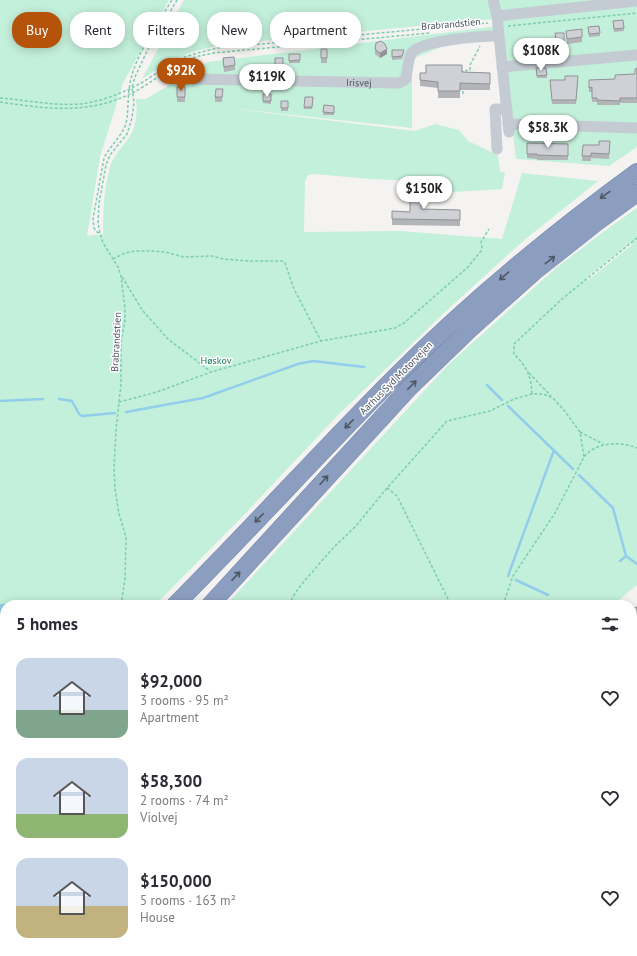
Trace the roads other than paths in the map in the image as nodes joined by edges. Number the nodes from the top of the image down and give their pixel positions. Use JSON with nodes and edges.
{"nodes":[{"id":1,"x":493,"y":0,"type":"edge"},
{"id":2,"x":637,"y":2,"type":"edge"},
{"id":3,"x":498,"y":25,"type":"junction"},
{"id":4,"x":637,"y":55,"type":"edge"},
{"id":5,"x":502,"y":67,"type":"junction"},
{"id":6,"x":194,"y":79,"type":"dead end"},
{"id":7,"x":507,"y":109,"type":"junction"},
{"id":8,"x":637,"y":128,"type":"edge"},
{"id":9,"x":497,"y":149,"type":"dead end"},
{"id":10,"x":637,"y":172,"type":"edge"},
{"id":11,"x":637,"y":193,"type":"edge"},
{"id":12,"x":180,"y":600,"type":"edge"},
{"id":13,"x":215,"y":600,"type":"edge"}],
"edges":[{"from":1,"to":3,"type":"street"},
{"from":2,"to":3,"type":"street","name":"Irisvej"},
{"from":3,"to":5,"type":"street"},
{"from":3,"to":6,"type":"street","name":"Irisvej"},
{"from":4,"to":5,"type":"street"},
{"from":5,"to":7,"type":"street"},
{"from":7,"to":8,"type":"street"},
{"from":7,"to":9,"type":"street"},
{"from":10,"to":12,"type":"highway","name":"Aarhus Syd Motorvejen","one_way":true},
{"from":13,"to":11,"type":"highway","name":"Aarhus Syd Motorvejen","one_way":true}]}
